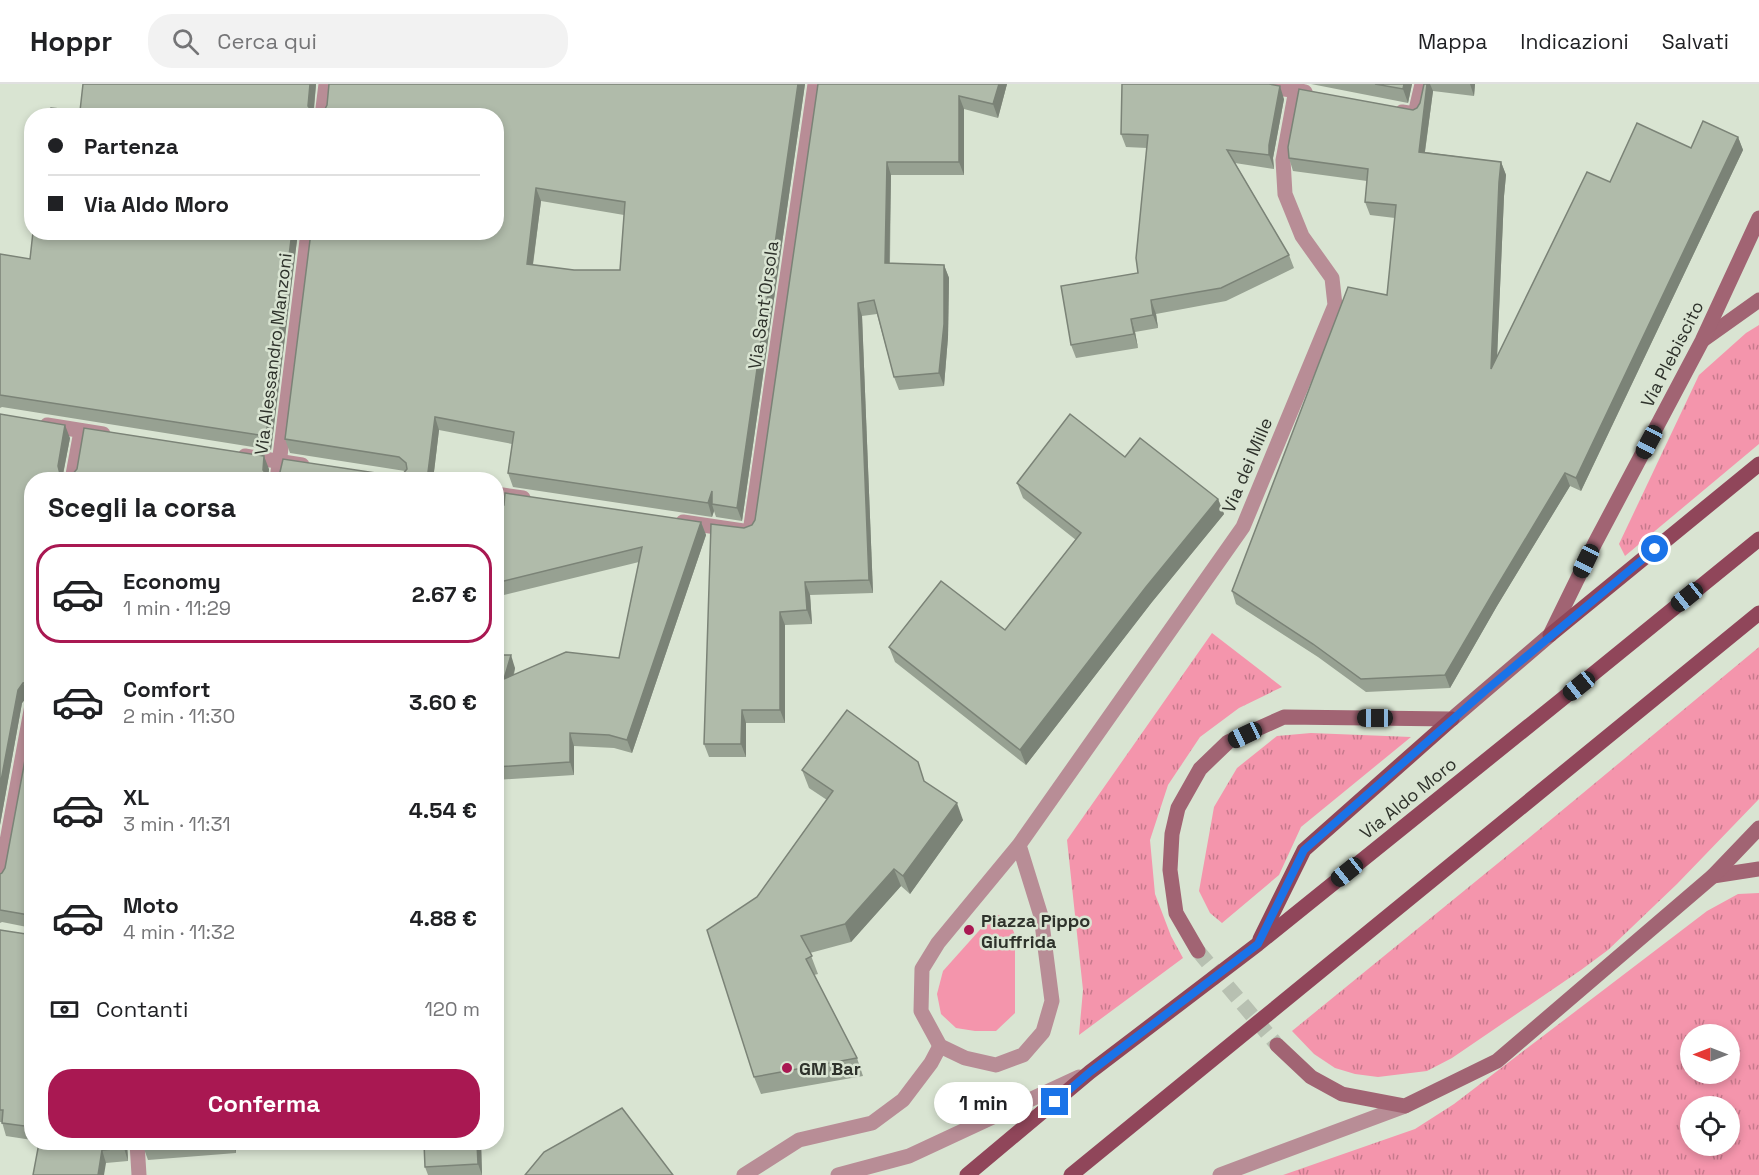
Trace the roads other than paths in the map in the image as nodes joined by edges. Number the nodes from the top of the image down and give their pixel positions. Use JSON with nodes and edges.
{"nodes":[{"id":1,"x":326,"y":84,"type":"edge"},
{"id":2,"x":815,"y":84,"type":"edge"},
{"id":3,"x":1249,"y":84,"type":"edge"},
{"id":4,"x":1422,"y":84,"type":"edge"},
{"id":5,"x":1296,"y":87,"type":"edge"},
{"id":6,"x":1317,"y":95,"type":"edge"},
{"id":7,"x":323,"y":108,"type":"edge"},
{"id":8,"x":1383,"y":108,"type":"edge"},
{"id":9,"x":1759,"y":218,"type":"edge"},
{"id":10,"x":307,"y":240,"type":"edge"},
{"id":11,"x":1759,"y":300,"type":"edge"},
{"id":12,"x":1702,"y":341,"type":"junction"},
{"id":13,"x":35,"y":423,"type":"edge"},
{"id":14,"x":81,"y":431,"type":"junction"},
{"id":15,"x":116,"y":436,"type":"edge"},
{"id":16,"x":233,"y":455,"type":"edge"},
{"id":17,"x":280,"y":462,"type":"junction"},
{"id":18,"x":1759,"y":464,"type":"edge"},
{"id":19,"x":315,"y":467,"type":"edge"},
{"id":20,"x":73,"y":472,"type":"edge"},
{"id":21,"x":278,"y":472,"type":"edge"},
{"id":22,"x":504,"y":495,"type":"edge"},
{"id":23,"x":543,"y":501,"type":"edge"},
{"id":24,"x":670,"y":520,"type":"edge"},
{"id":25,"x":1759,"y":539,"type":"edge"},
{"id":26,"x":1759,"y":613,"type":"edge"},
{"id":27,"x":1550,"y":635,"type":"junction"},
{"id":28,"x":1452,"y":719,"type":"junction"},
{"id":29,"x":24,"y":748,"type":"edge"},
{"id":30,"x":1759,"y":828,"type":"edge"},
{"id":31,"x":1019,"y":845,"type":"junction"},
{"id":32,"x":1759,"y":868,"type":"edge"},
{"id":33,"x":1713,"y":876,"type":"junction"},
{"id":34,"x":0,"y":879,"type":"edge"},
{"id":35,"x":1258,"y":944,"type":"junction"},
{"id":36,"x":1198,"y":951,"type":"tunnel mouth"},
{"id":37,"x":1277,"y":1045,"type":"tunnel mouth"},
{"id":38,"x":940,"y":1046,"type":"junction"},
{"id":39,"x":1090,"y":1072,"type":"junction"},
{"id":40,"x":1405,"y":1106,"type":"junction"},
{"id":41,"x":137,"y":1150,"type":"edge"},
{"id":42,"x":1258,"y":1168,"type":"edge"},
{"id":43,"x":139,"y":1175,"type":"edge"},
{"id":44,"x":744,"y":1175,"type":"edge"},
{"id":45,"x":838,"y":1175,"type":"edge"},
{"id":46,"x":967,"y":1175,"type":"edge"},
{"id":47,"x":1071,"y":1175,"type":"edge"},
{"id":48,"x":1220,"y":1175,"type":"edge"}],
"edges":[{"from":1,"to":7,"type":"street"},
{"from":2,"to":24,"type":"street","name":"Via Sant'Orsola"},
{"from":3,"to":5,"type":"street"},
{"from":4,"to":8,"type":"street"},
{"from":5,"to":6,"type":"street"},
{"from":5,"to":31,"type":"street","name":"Via dei Mille"},
{"from":9,"to":12,"type":"main road","name":"Via Plebiscito"},
{"from":10,"to":17,"type":"street","name":"Via Alessandro Manzoni"},
{"from":11,"to":12,"type":"main road"},
{"from":12,"to":27,"type":"main road","name":"Via Plebiscito"},
{"from":13,"to":14,"type":"street"},
{"from":14,"to":15,"type":"street"},
{"from":14,"to":20,"type":"street"},
{"from":16,"to":17,"type":"street"},
{"from":17,"to":19,"type":"street"},
{"from":17,"to":21,"type":"street","name":"Via Alessandro Manzoni"},
{"from":18,"to":27,"type":"main road"},
{"from":22,"to":23,"type":"street"},
{"from":25,"to":35,"type":"main road","name":"Via Aldo Moro"},
{"from":26,"to":47,"type":"main road"},
{"from":27,"to":28,"type":"main road"},
{"from":28,"to":35,"type":"main road"},
{"from":28,"to":36,"type":"main road"},
{"from":29,"to":34,"type":"street"},
{"from":30,"to":33,"type":"main road"},
{"from":31,"to":38,"type":"street","name":"Via dei Mille"},
{"from":31,"to":38,"type":"street"},
{"from":32,"to":33,"type":"main road"},
{"from":33,"to":40,"type":"main road"},
{"from":35,"to":39,"type":"main road","name":"Via Aldo Moro"},
{"from":37,"to":40,"type":"main road"},
{"from":38,"to":44,"type":"street"},
{"from":39,"to":45,"type":"street"},
{"from":39,"to":46,"type":"main road","name":"Via Aldo Moro"},
{"from":40,"to":42,"type":"street"},
{"from":41,"to":43,"type":"street"},
{"from":42,"to":48,"type":"street"}]}
